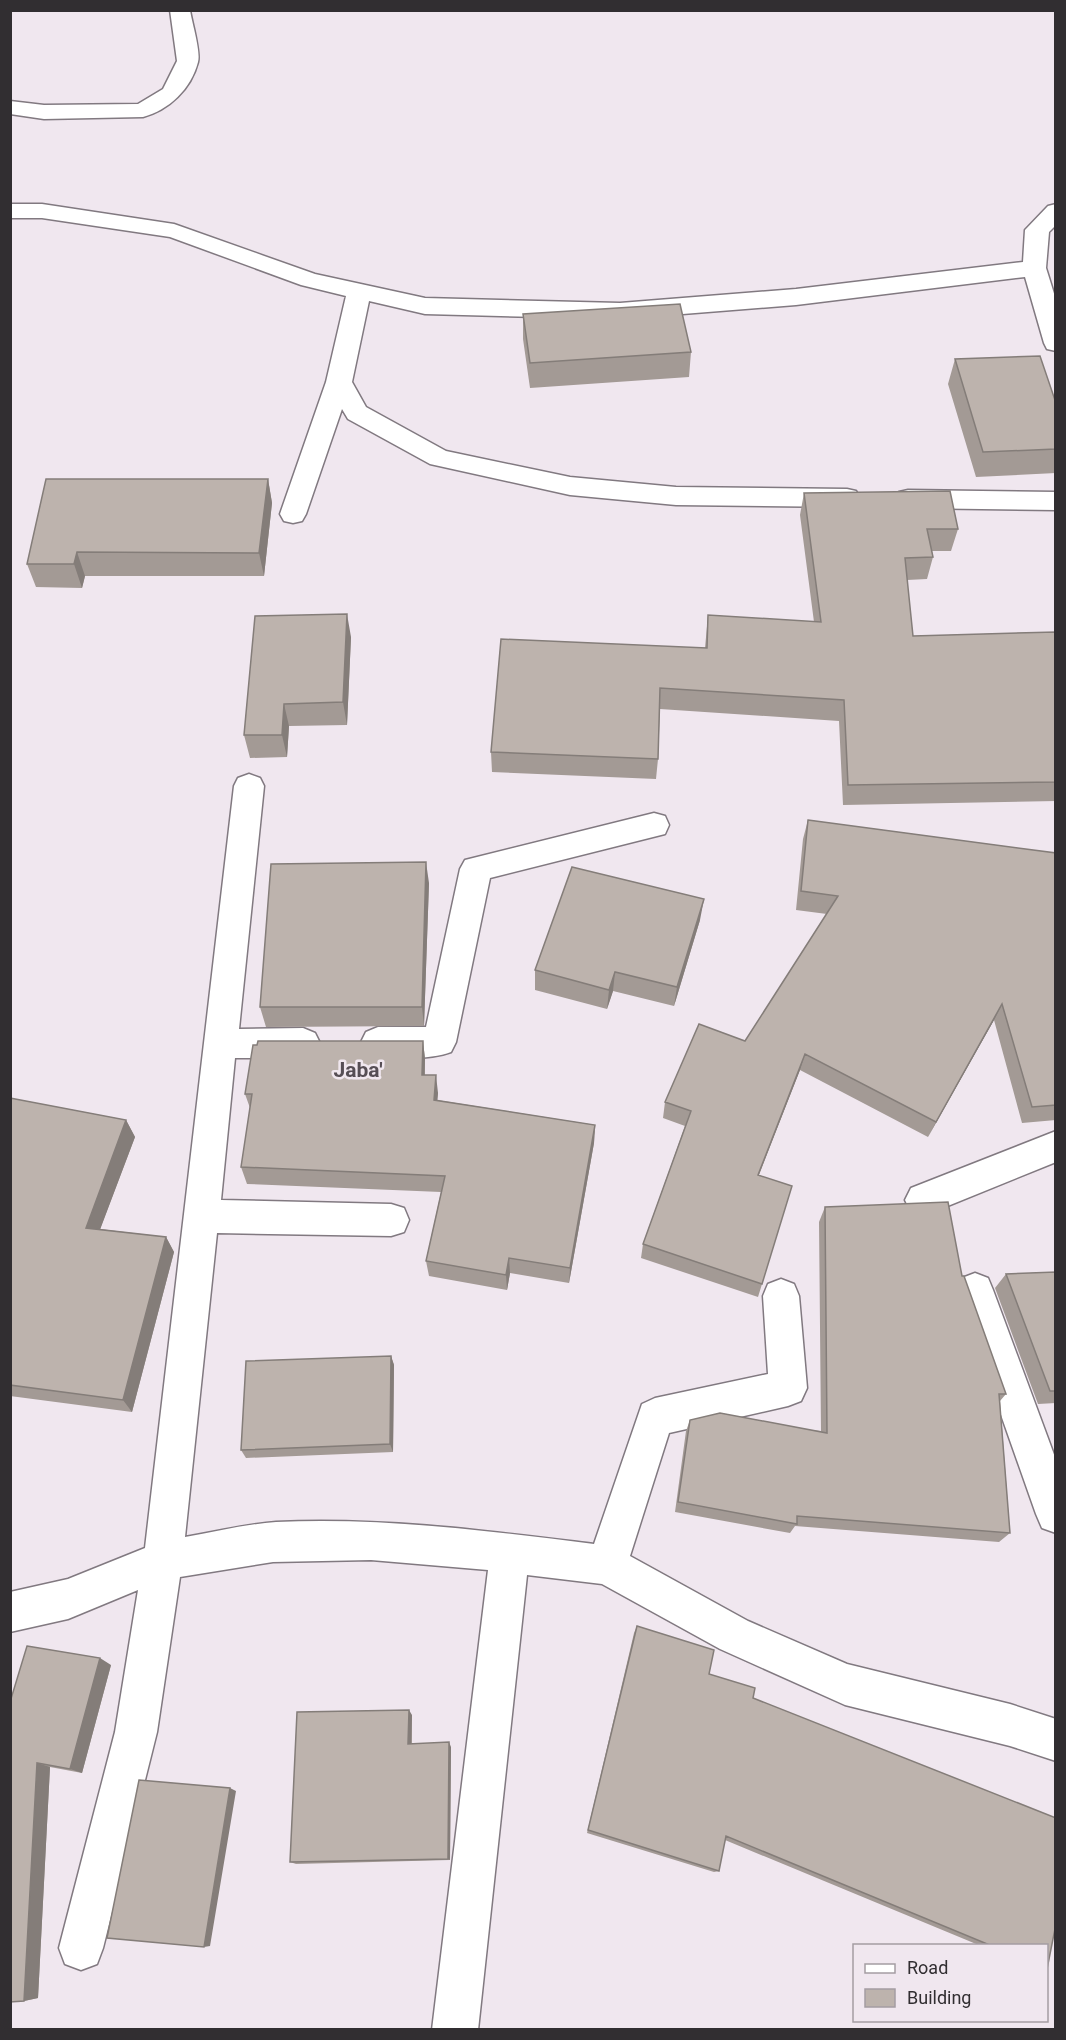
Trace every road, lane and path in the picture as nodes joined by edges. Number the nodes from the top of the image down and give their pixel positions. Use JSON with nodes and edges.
{"nodes":[{"id":1,"x":180,"y":10,"type":"edge"},
{"id":2,"x":10,"y":107,"type":"edge"},
{"id":3,"x":10,"y":211,"type":"edge"},
{"id":4,"x":1056,"y":211,"type":"edge"},
{"id":5,"x":1034,"y":268,"type":"junction"},
{"id":6,"x":359,"y":291,"type":"junction"},
{"id":7,"x":1056,"y":343,"type":"edge"},
{"id":8,"x":339,"y":382,"type":"junction"},
{"id":9,"x":1056,"y":501,"type":"edge"},
{"id":10,"x":293,"y":514,"type":"dead end"},
{"id":11,"x":249,"y":786,"type":"dead end"},
{"id":12,"x":654,"y":825,"type":"dead end"},
{"id":13,"x":220,"y":1044,"type":"junction"},
{"id":14,"x":1056,"y":1146,"type":"edge"},
{"id":15,"x":923,"y":1200,"type":"dead end"},
{"id":16,"x":202,"y":1215,"type":"junction"},
{"id":17,"x":391,"y":1220,"type":"dead end"},
{"id":18,"x":975,"y":1290,"type":"dead end"},
{"id":19,"x":781,"y":1296,"type":"dead end"},
{"id":20,"x":1056,"y":1514,"type":"edge"},
{"id":21,"x":510,"y":1553,"type":"junction"},
{"id":22,"x":163,"y":1560,"type":"junction"},
{"id":23,"x":607,"y":1564,"type":"junction"},
{"id":24,"x":10,"y":1612,"type":"edge"},
{"id":25,"x":1056,"y":1740,"type":"edge"},
{"id":26,"x":81,"y":1948,"type":"dead end"},
{"id":27,"x":455,"y":2030,"type":"edge"}],
"edges":[{"from":1,"to":2,"type":"street"},
{"from":3,"to":6,"type":"street"},
{"from":4,"to":5,"type":"street"},
{"from":5,"to":6,"type":"street"},
{"from":5,"to":7,"type":"street"},
{"from":6,"to":8,"type":"street"},
{"from":8,"to":9,"type":"street"},
{"from":8,"to":10,"type":"street"},
{"from":11,"to":13,"type":"street"},
{"from":12,"to":13,"type":"street"},
{"from":13,"to":16,"type":"street"},
{"from":14,"to":15,"type":"street"},
{"from":16,"to":17,"type":"street"},
{"from":16,"to":22,"type":"street"},
{"from":18,"to":20,"type":"street"},
{"from":19,"to":23,"type":"street"},
{"from":21,"to":22,"type":"street"},
{"from":21,"to":23,"type":"street"},
{"from":21,"to":27,"type":"street"},
{"from":22,"to":24,"type":"street"},
{"from":22,"to":26,"type":"street"},
{"from":23,"to":25,"type":"street"}]}
